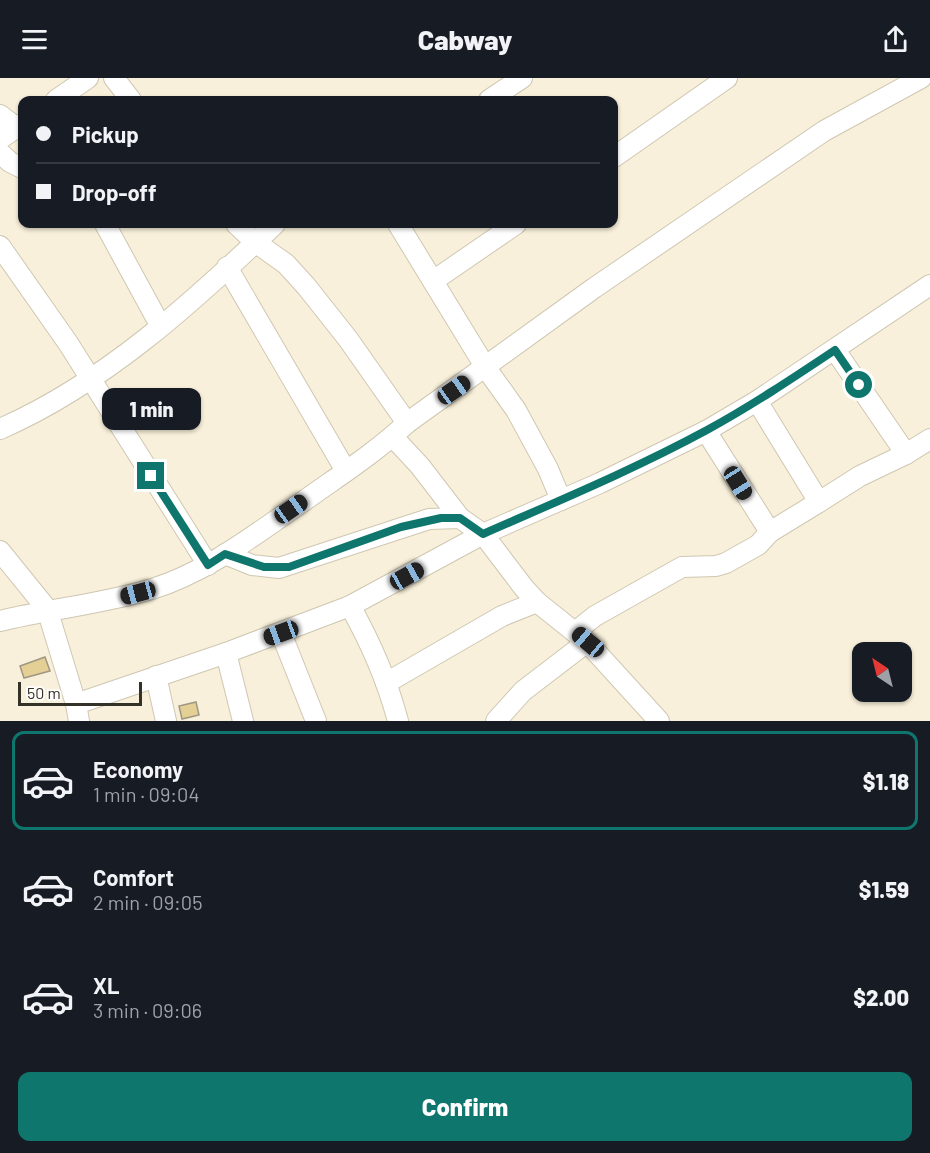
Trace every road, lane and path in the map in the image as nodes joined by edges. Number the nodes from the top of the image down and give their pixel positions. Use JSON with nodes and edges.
{"nodes":[{"id":1,"x":88,"y":78,"type":"edge"},
{"id":2,"x":114,"y":78,"type":"edge"},
{"id":3,"x":522,"y":78,"type":"edge"},
{"id":4,"x":727,"y":78,"type":"edge"},
{"id":5,"x":921,"y":78,"type":"edge"},
{"id":6,"x":62,"y":89,"type":"edge"},
{"id":7,"x":127,"y":96,"type":"edge"},
{"id":8,"x":495,"y":96,"type":"edge"},
{"id":9,"x":0,"y":115,"type":"edge"},
{"id":10,"x":13,"y":130,"type":"edge"},
{"id":11,"x":0,"y":153,"type":"edge"},
{"id":12,"x":618,"y":154,"type":"edge"},
{"id":13,"x":18,"y":166,"type":"edge"},
{"id":14,"x":107,"y":228,"type":"edge"},
{"id":15,"x":240,"y":228,"type":"edge"},
{"id":16,"x":271,"y":228,"type":"edge"},
{"id":17,"x":400,"y":228,"type":"edge"},
{"id":18,"x":503,"y":228,"type":"edge"},
{"id":19,"x":255,"y":242,"type":"junction"},
{"id":20,"x":0,"y":246,"type":"edge"},
{"id":21,"x":227,"y":267,"type":"junction"},
{"id":22,"x":433,"y":281,"type":"junction"},
{"id":23,"x":930,"y":285,"type":"edge"},
{"id":24,"x":160,"y":325,"type":"junction"},
{"id":25,"x":835,"y":350,"type":"junction"},
{"id":26,"x":486,"y":368,"type":"junction"},
{"id":27,"x":90,"y":378,"type":"junction"},
{"id":28,"x":757,"y":402,"type":"junction"},
{"id":29,"x":0,"y":429,"type":"edge"},
{"id":30,"x":400,"y":430,"type":"junction"},
{"id":31,"x":706,"y":431,"type":"junction"},
{"id":32,"x":930,"y":439,"type":"edge"},
{"id":33,"x":906,"y":454,"type":"junction"},
{"id":34,"x":346,"y":471,"type":"junction"},
{"id":35,"x":561,"y":500,"type":"junction"},
{"id":36,"x":819,"y":502,"type":"junction"},
{"id":37,"x":460,"y":518,"type":"junction"},
{"id":38,"x":770,"y":532,"type":"junction"},
{"id":39,"x":483,"y":534,"type":"junction"},
{"id":40,"x":0,"y":551,"type":"edge"},
{"id":41,"x":225,"y":554,"type":"junction"},
{"id":42,"x":208,"y":565,"type":"junction"},
{"id":43,"x":537,"y":602,"type":"junction"},
{"id":44,"x":350,"y":606,"type":"junction"},
{"id":45,"x":47,"y":609,"type":"junction"},
{"id":46,"x":0,"y":621,"type":"edge"},
{"id":47,"x":281,"y":633,"type":"junction"},
{"id":48,"x":581,"y":637,"type":"junction"},
{"id":49,"x":226,"y":653,"type":"junction"},
{"id":50,"x":156,"y":676,"type":"junction"},
{"id":51,"x":386,"y":683,"type":"junction"},
{"id":52,"x":77,"y":712,"type":"edge"},
{"id":53,"x":166,"y":721,"type":"edge"},
{"id":54,"x":243,"y":721,"type":"edge"},
{"id":55,"x":316,"y":721,"type":"edge"},
{"id":56,"x":398,"y":721,"type":"edge"},
{"id":57,"x":496,"y":721,"type":"edge"},
{"id":58,"x":659,"y":721,"type":"edge"}],
"edges":[{"from":1,"to":6,"type":"street"},
{"from":2,"to":7,"type":"street"},
{"from":3,"to":8,"type":"street"},
{"from":4,"to":12,"type":"street"},
{"from":5,"to":26,"type":"street"},
{"from":9,"to":10,"type":"street"},
{"from":11,"to":13,"type":"street"},
{"from":14,"to":24,"type":"street"},
{"from":15,"to":19,"type":"street"},
{"from":16,"to":19,"type":"street"},
{"from":17,"to":22,"type":"street"},
{"from":18,"to":22,"type":"street"},
{"from":19,"to":21,"type":"street"},
{"from":19,"to":30,"type":"street"},
{"from":20,"to":27,"type":"street"},
{"from":21,"to":24,"type":"street"},
{"from":21,"to":34,"type":"street"},
{"from":22,"to":26,"type":"street"},
{"from":23,"to":25,"type":"street"},
{"from":24,"to":27,"type":"street"},
{"from":25,"to":28,"type":"street"},
{"from":25,"to":33,"type":"street"},
{"from":26,"to":30,"type":"street"},
{"from":26,"to":35,"type":"street"},
{"from":27,"to":29,"type":"street"},
{"from":27,"to":42,"type":"street"},
{"from":28,"to":31,"type":"street"},
{"from":28,"to":36,"type":"street"},
{"from":30,"to":34,"type":"street"},
{"from":30,"to":37,"type":"street"},
{"from":31,"to":35,"type":"street"},
{"from":31,"to":38,"type":"street"},
{"from":32,"to":33,"type":"street"},
{"from":33,"to":36,"type":"street"},
{"from":34,"to":41,"type":"street"},
{"from":35,"to":39,"type":"street"},
{"from":36,"to":38,"type":"street"},
{"from":37,"to":39,"type":"street"},
{"from":37,"to":41,"type":"street"},
{"from":38,"to":48,"type":"street"},
{"from":39,"to":43,"type":"street"},
{"from":39,"to":44,"type":"street"},
{"from":40,"to":45,"type":"street"},
{"from":41,"to":42,"type":"street"},
{"from":42,"to":45,"type":"street"},
{"from":43,"to":48,"type":"street"},
{"from":43,"to":51,"type":"street"},
{"from":44,"to":47,"type":"street"},
{"from":44,"to":51,"type":"street"},
{"from":45,"to":46,"type":"street"},
{"from":45,"to":52,"type":"street"},
{"from":47,"to":49,"type":"street"},
{"from":47,"to":55,"type":"street"},
{"from":48,"to":57,"type":"street"},
{"from":48,"to":58,"type":"street"},
{"from":49,"to":50,"type":"street"},
{"from":49,"to":54,"type":"street"},
{"from":50,"to":52,"type":"street"},
{"from":50,"to":53,"type":"street"},
{"from":51,"to":56,"type":"street"}]}
